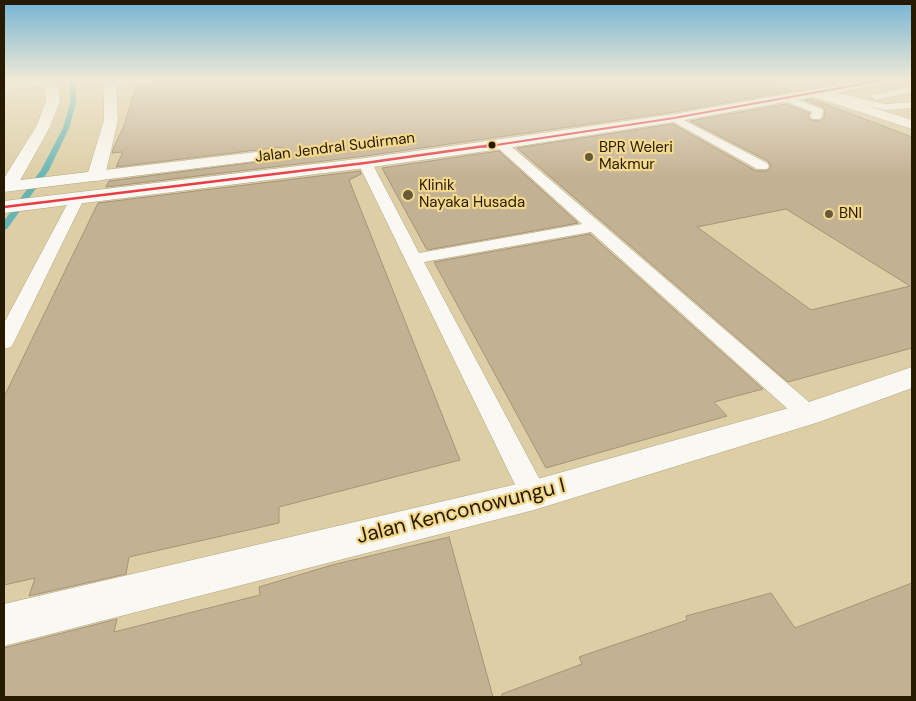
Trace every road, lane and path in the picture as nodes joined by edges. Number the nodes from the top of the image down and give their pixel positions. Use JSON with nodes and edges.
{"nodes":[{"id":1,"x":49,"y":112,"type":"edge"},
{"id":2,"x":111,"y":112,"type":"edge"},
{"id":3,"x":709,"y":112,"type":"edge"},
{"id":4,"x":818,"y":112,"type":"edge"},
{"id":5,"x":875,"y":112,"type":"edge"},
{"id":6,"x":816,"y":117,"type":"dead end"},
{"id":7,"x":674,"y":118,"type":"junction"},
{"id":8,"x":912,"y":125,"type":"edge"},
{"id":9,"x":501,"y":144,"type":"junction"},
{"id":10,"x":301,"y":152,"type":"dead end"},
{"id":11,"x":365,"y":163,"type":"junction"},
{"id":12,"x":762,"y":166,"type":"dead end"},
{"id":13,"x":89,"y":177,"type":"junction"},
{"id":14,"x":10,"y":186,"type":"edge"},
{"id":15,"x":77,"y":199,"type":"junction"},
{"id":16,"x":4,"y":207,"type":"edge"},
{"id":17,"x":595,"y":226,"type":"junction"},
{"id":18,"x":414,"y":259,"type":"junction"},
{"id":19,"x":4,"y":342,"type":"edge"},
{"id":20,"x":912,"y":377,"type":"edge"},
{"id":21,"x":808,"y":414,"type":"junction"},
{"id":22,"x":534,"y":495,"type":"junction"},
{"id":23,"x":4,"y":625,"type":"edge"}],
"edges":[{"from":1,"to":14,"type":"main road"},
{"from":2,"to":13,"type":"main road"},
{"from":3,"to":7,"type":"main road","name":"Jalan Jendral Sudirman"},
{"from":4,"to":6,"type":"lane"},
{"from":5,"to":8,"type":"main road"},
{"from":7,"to":9,"type":"main road","name":"Jalan Jendral Sudirman"},
{"from":7,"to":12,"type":"lane"},
{"from":9,"to":11,"type":"main road","name":"Jalan Jendral Sudirman"},
{"from":9,"to":17,"type":"lane"},
{"from":10,"to":13,"type":"main road","name":"Jalan Jendral Sudirman"},
{"from":11,"to":15,"type":"main road","name":"Jalan Jendral Sudirman"},
{"from":11,"to":18,"type":"lane"},
{"from":13,"to":14,"type":"main road","name":"Jalan Jendral Sudirman"},
{"from":15,"to":16,"type":"main road","name":"Jalan Jendral Sudirman"},
{"from":15,"to":19,"type":"lane"},
{"from":17,"to":18,"type":"lane"},
{"from":17,"to":21,"type":"lane"},
{"from":18,"to":22,"type":"lane"},
{"from":20,"to":21,"type":"main road","name":"Jalan Kenconowungu I"},
{"from":21,"to":22,"type":"main road","name":"Jalan Kenconowungu I"},
{"from":22,"to":23,"type":"main road","name":"Jalan Kenconowungu I"}]}
